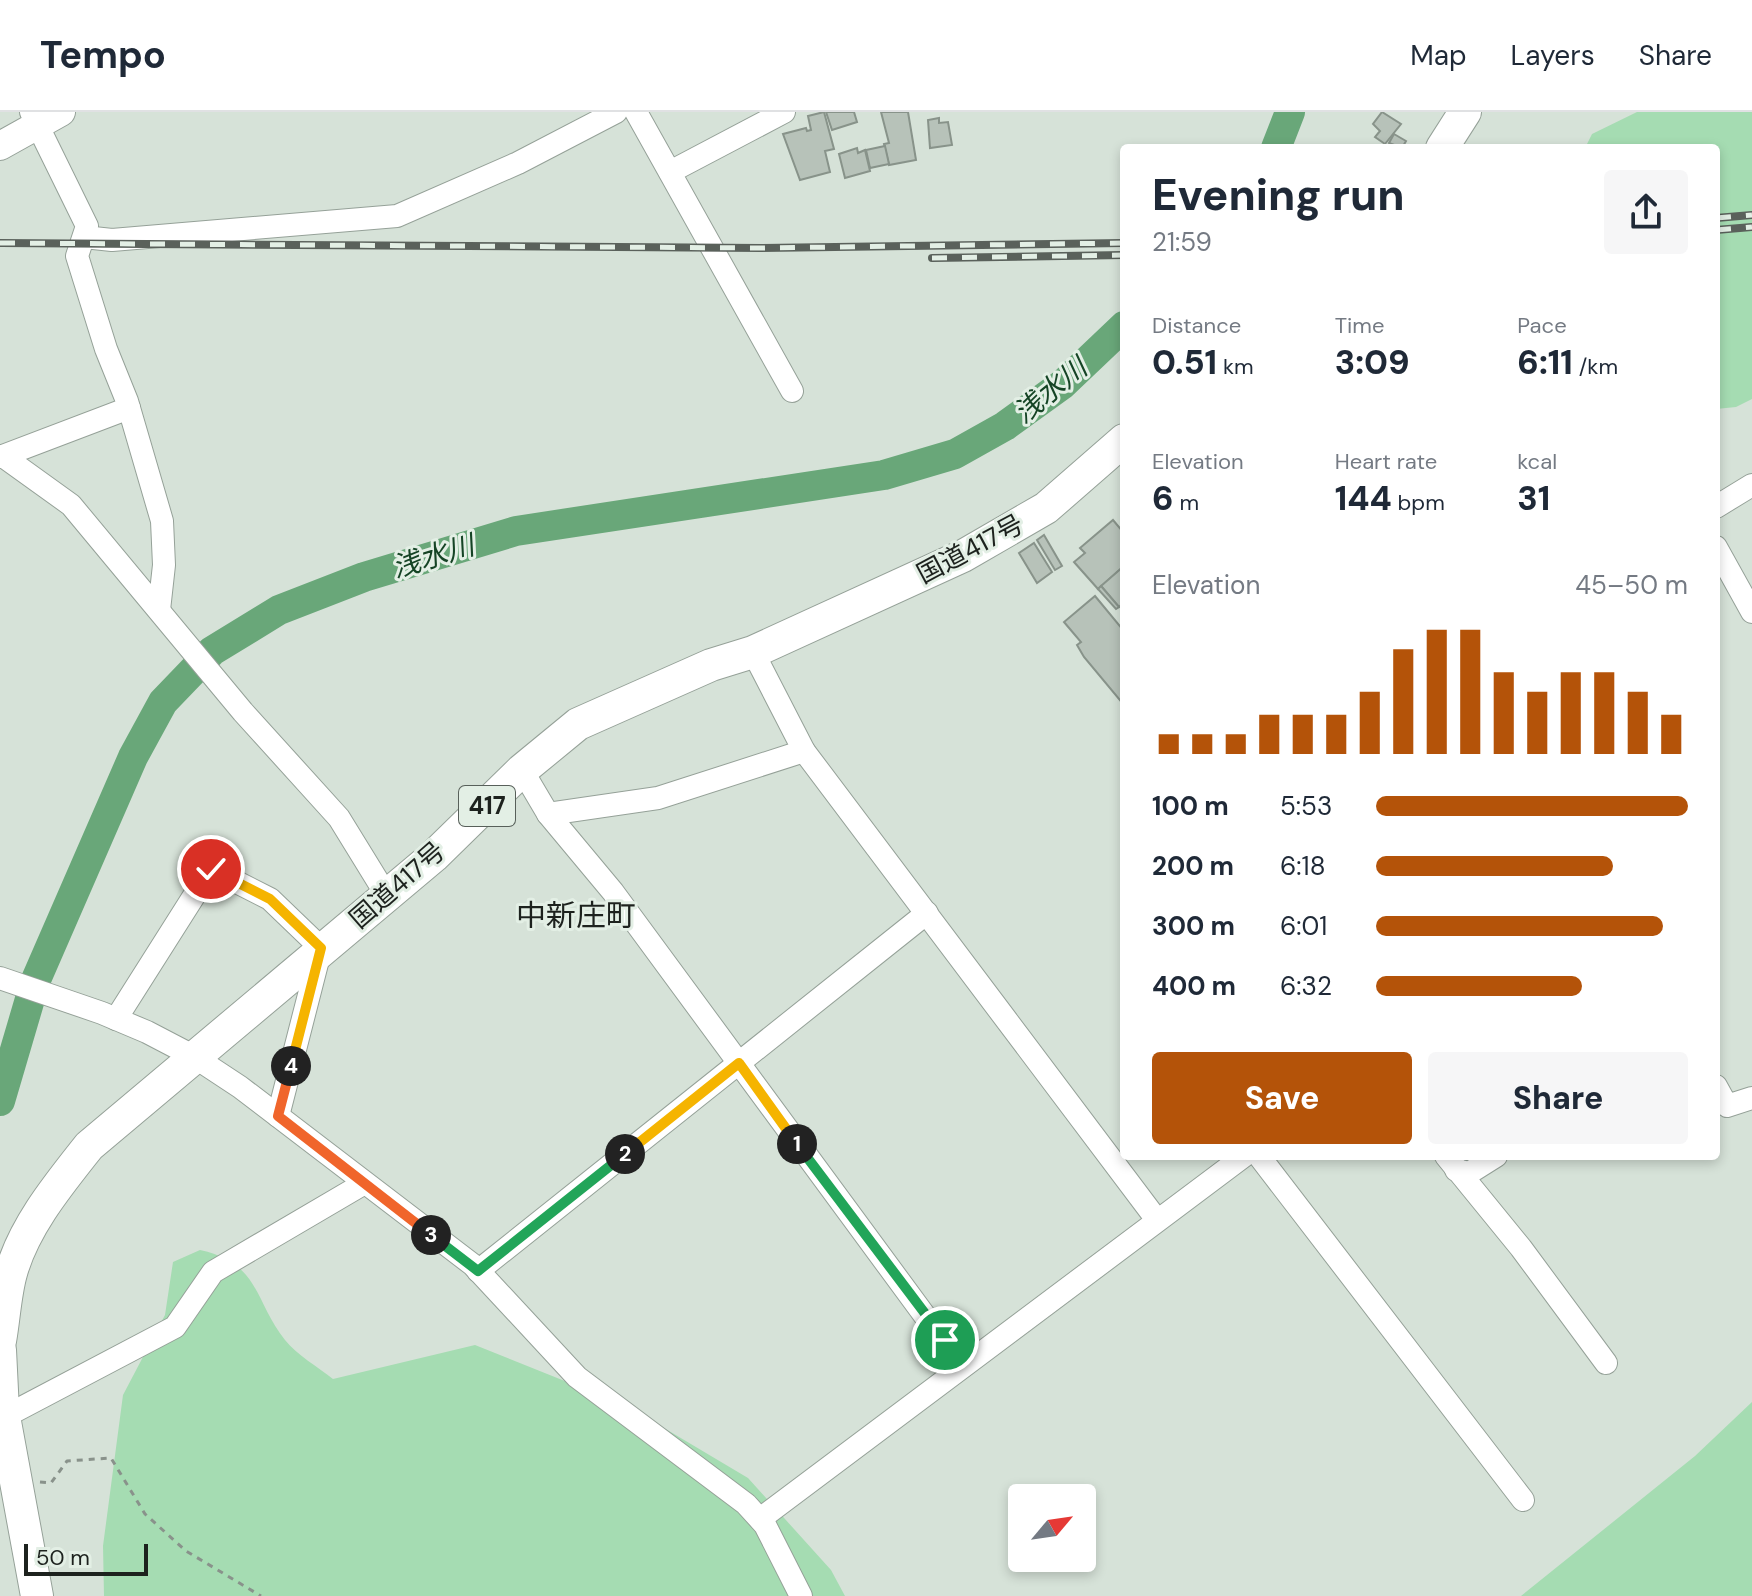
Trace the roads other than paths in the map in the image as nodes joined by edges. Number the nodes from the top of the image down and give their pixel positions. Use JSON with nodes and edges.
{"nodes":[{"id":1,"x":616,"y":112,"type":"edge"},
{"id":2,"x":636,"y":112,"type":"edge"},
{"id":3,"x":784,"y":112,"type":"edge"},
{"id":4,"x":1465,"y":112,"type":"edge"},
{"id":5,"x":44,"y":116,"type":"edge"},
{"id":6,"x":1445,"y":144,"type":"edge"},
{"id":7,"x":0,"y":146,"type":"edge"},
{"id":8,"x":670,"y":172,"type":"junction"},
{"id":9,"x":84,"y":237,"type":"junction"},
{"id":10,"x":792,"y":391,"type":"dead end"},
{"id":11,"x":129,"y":408,"type":"junction"},
{"id":12,"x":1120,"y":443,"type":"edge"},
{"id":13,"x":1,"y":456,"type":"edge"},
{"id":14,"x":1752,"y":485,"type":"edge"},
{"id":15,"x":1720,"y":505,"type":"edge"},
{"id":16,"x":1720,"y":554,"type":"edge"},
{"id":17,"x":159,"y":610,"type":"junction"},
{"id":18,"x":1752,"y":612,"type":"edge"},
{"id":19,"x":753,"y":652,"type":"junction"},
{"id":20,"x":804,"y":751,"type":"junction"},
{"id":21,"x":522,"y":770,"type":"junction"},
{"id":22,"x":548,"y":814,"type":"junction"},
{"id":23,"x":387,"y":896,"type":"junction"},
{"id":24,"x":927,"y":913,"type":"junction"},
{"id":25,"x":321,"y":948,"type":"junction"},
{"id":26,"x":0,"y":978,"type":"edge"},
{"id":27,"x":109,"y":1016,"type":"junction"},
{"id":28,"x":193,"y":1056,"type":"junction"},
{"id":29,"x":739,"y":1063,"type":"junction"},
{"id":30,"x":1720,"y":1093,"type":"edge"},
{"id":31,"x":1752,"y":1098,"type":"edge"},
{"id":32,"x":278,"y":1116,"type":"junction"},
{"id":33,"x":1239,"y":1160,"type":"edge"},
{"id":34,"x":1262,"y":1160,"type":"edge"},
{"id":35,"x":1490,"y":1160,"type":"edge"},
{"id":36,"x":1451,"y":1163,"type":"edge"},
{"id":37,"x":363,"y":1184,"type":"junction"},
{"id":38,"x":1157,"y":1220,"type":"junction"},
{"id":39,"x":478,"y":1271,"type":"junction"},
{"id":40,"x":0,"y":1341,"type":"edge"},
{"id":41,"x":0,"y":1350,"type":"edge"},
{"id":42,"x":1606,"y":1363,"type":"dead end"},
{"id":43,"x":961,"y":1365,"type":"junction"},
{"id":44,"x":4,"y":1417,"type":"junction"},
{"id":45,"x":1523,"y":1500,"type":"dead end"},
{"id":46,"x":760,"y":1519,"type":"junction"},
{"id":47,"x":37,"y":1596,"type":"edge"},
{"id":48,"x":801,"y":1596,"type":"edge"}],
"edges":[{"from":1,"to":9,"type":"street"},
{"from":2,"to":8,"type":"street"},
{"from":3,"to":8,"type":"street"},
{"from":4,"to":6,"type":"highway"},
{"from":5,"to":7,"type":"main road"},
{"from":5,"to":9,"type":"street"},
{"from":8,"to":10,"type":"street"},
{"from":9,"to":11,"type":"street"},
{"from":11,"to":13,"type":"street"},
{"from":11,"to":17,"type":"street"},
{"from":12,"to":19,"type":"highway","name":"国道417号","number":"417"},
{"from":13,"to":17,"type":"street"},
{"from":14,"to":15,"type":"street"},
{"from":16,"to":18,"type":"street"},
{"from":17,"to":23,"type":"street"},
{"from":19,"to":20,"type":"street"},
{"from":19,"to":21,"type":"highway","name":"国道417号","number":"417"},
{"from":20,"to":22,"type":"street"},
{"from":20,"to":24,"type":"street"},
{"from":21,"to":22,"type":"street"},
{"from":21,"to":23,"type":"highway","name":"国道417号","number":"417"},
{"from":22,"to":29,"type":"street"},
{"from":23,"to":25,"type":"highway","name":"国道417号","number":"417"},
{"from":24,"to":29,"type":"street"},
{"from":24,"to":38,"type":"street"},
{"from":25,"to":27,"type":"street"},
{"from":25,"to":28,"type":"highway","name":"国道417号","number":"417"},
{"from":25,"to":32,"type":"street"},
{"from":26,"to":27,"type":"street"},
{"from":27,"to":28,"type":"street"},
{"from":28,"to":32,"type":"street"},
{"from":28,"to":40,"type":"highway","name":"国道417号","number":"417"},
{"from":29,"to":39,"type":"street"},
{"from":29,"to":43,"type":"street"},
{"from":30,"to":31,"type":"street"},
{"from":32,"to":37,"type":"street"},
{"from":33,"to":38,"type":"street"},
{"from":34,"to":45,"type":"street"},
{"from":35,"to":36,"type":"street"},
{"from":36,"to":42,"type":"street"},
{"from":37,"to":39,"type":"street"},
{"from":37,"to":44,"type":"street"},
{"from":38,"to":43,"type":"street"},
{"from":39,"to":46,"type":"street"},
{"from":41,"to":44,"type":"highway"},
{"from":43,"to":46,"type":"street"},
{"from":44,"to":47,"type":"highway"},
{"from":46,"to":48,"type":"street"}]}
